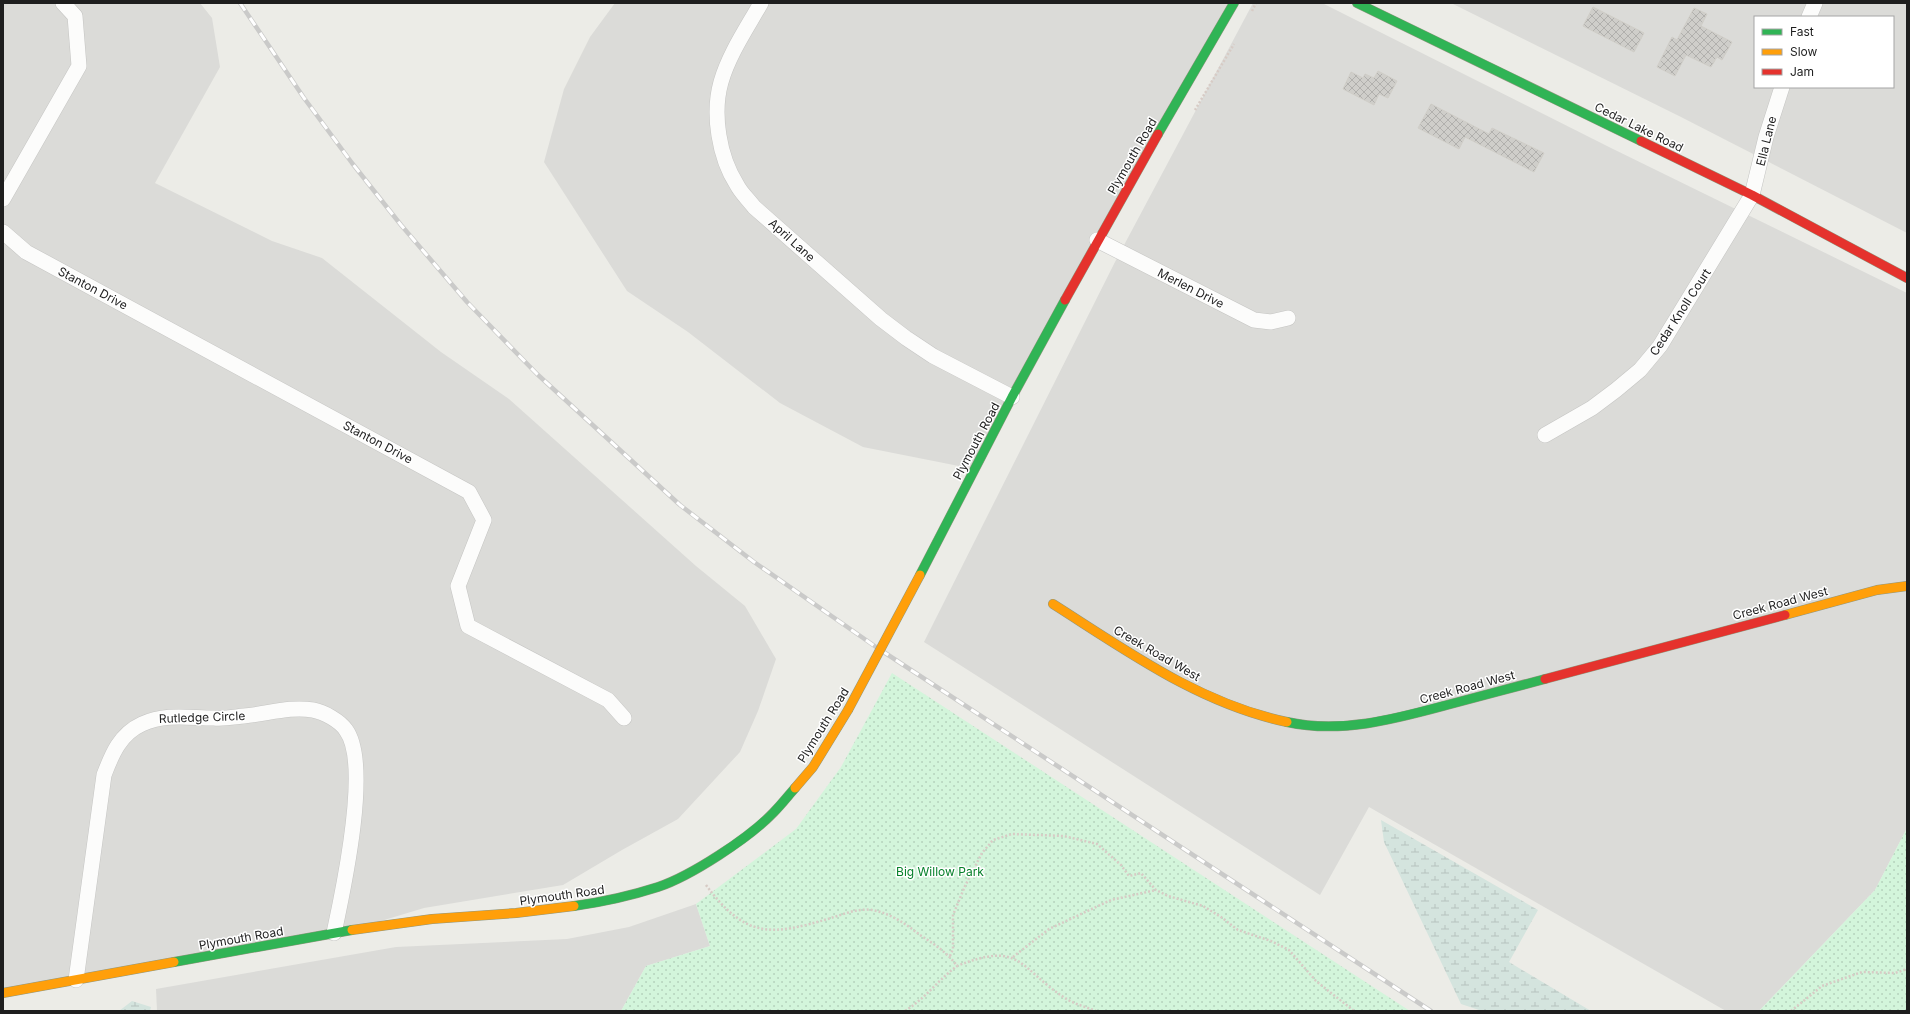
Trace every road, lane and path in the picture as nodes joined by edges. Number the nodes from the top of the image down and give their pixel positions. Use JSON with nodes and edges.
{"nodes":[{"id":1,"x":63,"y":3,"type":"edge"},
{"id":2,"x":761,"y":3,"type":"edge"},
{"id":3,"x":1234,"y":3,"type":"edge"},
{"id":4,"x":1256,"y":3,"type":"edge"},
{"id":5,"x":1357,"y":3,"type":"edge"},
{"id":6,"x":1815,"y":3,"type":"edge"},
{"id":7,"x":1249,"y":16,"type":"dead end"},
{"id":8,"x":1809,"y":16,"type":"edge"},
{"id":9,"x":1234,"y":43,"type":"dead end"},
{"id":10,"x":1782,"y":88,"type":"edge"},
{"id":11,"x":1192,"y":116,"type":"dead end"},
{"id":12,"x":1752,"y":195,"type":"junction"},
{"id":13,"x":3,"y":199,"type":"edge"},
{"id":14,"x":3,"y":232,"type":"edge"},
{"id":15,"x":1097,"y":240,"type":"junction"},
{"id":16,"x":1907,"y":278,"type":"edge"},
{"id":17,"x":1288,"y":318,"type":"dead end"},
{"id":18,"x":1012,"y":397,"type":"junction"},
{"id":19,"x":1545,"y":435,"type":"dead end"},
{"id":20,"x":1907,"y":586,"type":"edge"},
{"id":21,"x":1053,"y":604,"type":"dead end"},
{"id":22,"x":624,"y":718,"type":"dead end"},
{"id":23,"x":706,"y":886,"type":"dead end"},
{"id":24,"x":1156,"y":890,"type":"junction"},
{"id":25,"x":334,"y":933,"type":"junction"},
{"id":26,"x":950,"y":956,"type":"junction"},
{"id":27,"x":1013,"y":958,"type":"junction"},
{"id":28,"x":957,"y":966,"type":"junction"},
{"id":29,"x":1907,"y":969,"type":"edge"},
{"id":30,"x":76,"y":980,"type":"junction"},
{"id":31,"x":3,"y":993,"type":"edge"},
{"id":32,"x":905,"y":1011,"type":"edge"},
{"id":33,"x":1096,"y":1011,"type":"edge"},
{"id":34,"x":1354,"y":1011,"type":"edge"},
{"id":35,"x":1791,"y":1011,"type":"edge"}],
"edges":[{"from":1,"to":13,"type":"street"},
{"from":2,"to":18,"type":"street","name":"April Lane"},
{"from":3,"to":15,"type":"main road","name":"Plymouth Road"},
{"from":4,"to":7,"type":"path"},
{"from":5,"to":12,"type":"main road","name":"Cedar Lake Road"},
{"from":6,"to":8,"type":"street"},
{"from":9,"to":11,"type":"path"},
{"from":10,"to":12,"type":"street","name":"Ella Lane"},
{"from":12,"to":16,"type":"main road","name":"Cedar Lake Road"},
{"from":12,"to":19,"type":"street","name":"Cedar Knoll Court"},
{"from":14,"to":22,"type":"street","name":"Stanton Drive"},
{"from":15,"to":17,"type":"street","name":"Merlen Drive"},
{"from":15,"to":18,"type":"main road","name":"Plymouth Road"},
{"from":18,"to":25,"type":"main road","name":"Plymouth Road","bridge":true},
{"from":20,"to":21,"type":"main road","name":"Creek Road West"},
{"from":23,"to":26,"type":"path"},
{"from":24,"to":26,"type":"path"},
{"from":24,"to":27,"type":"path"},
{"from":24,"to":34,"type":"path"},
{"from":25,"to":30,"type":"main road","name":"Plymouth Road"},
{"from":25,"to":30,"type":"street","name":"Rutledge Circle"},
{"from":26,"to":28,"type":"path"},
{"from":27,"to":28,"type":"path"},
{"from":27,"to":33,"type":"path"},
{"from":28,"to":32,"type":"path"},
{"from":29,"to":35,"type":"path"},
{"from":30,"to":31,"type":"main road","name":"Plymouth Road"}]}
